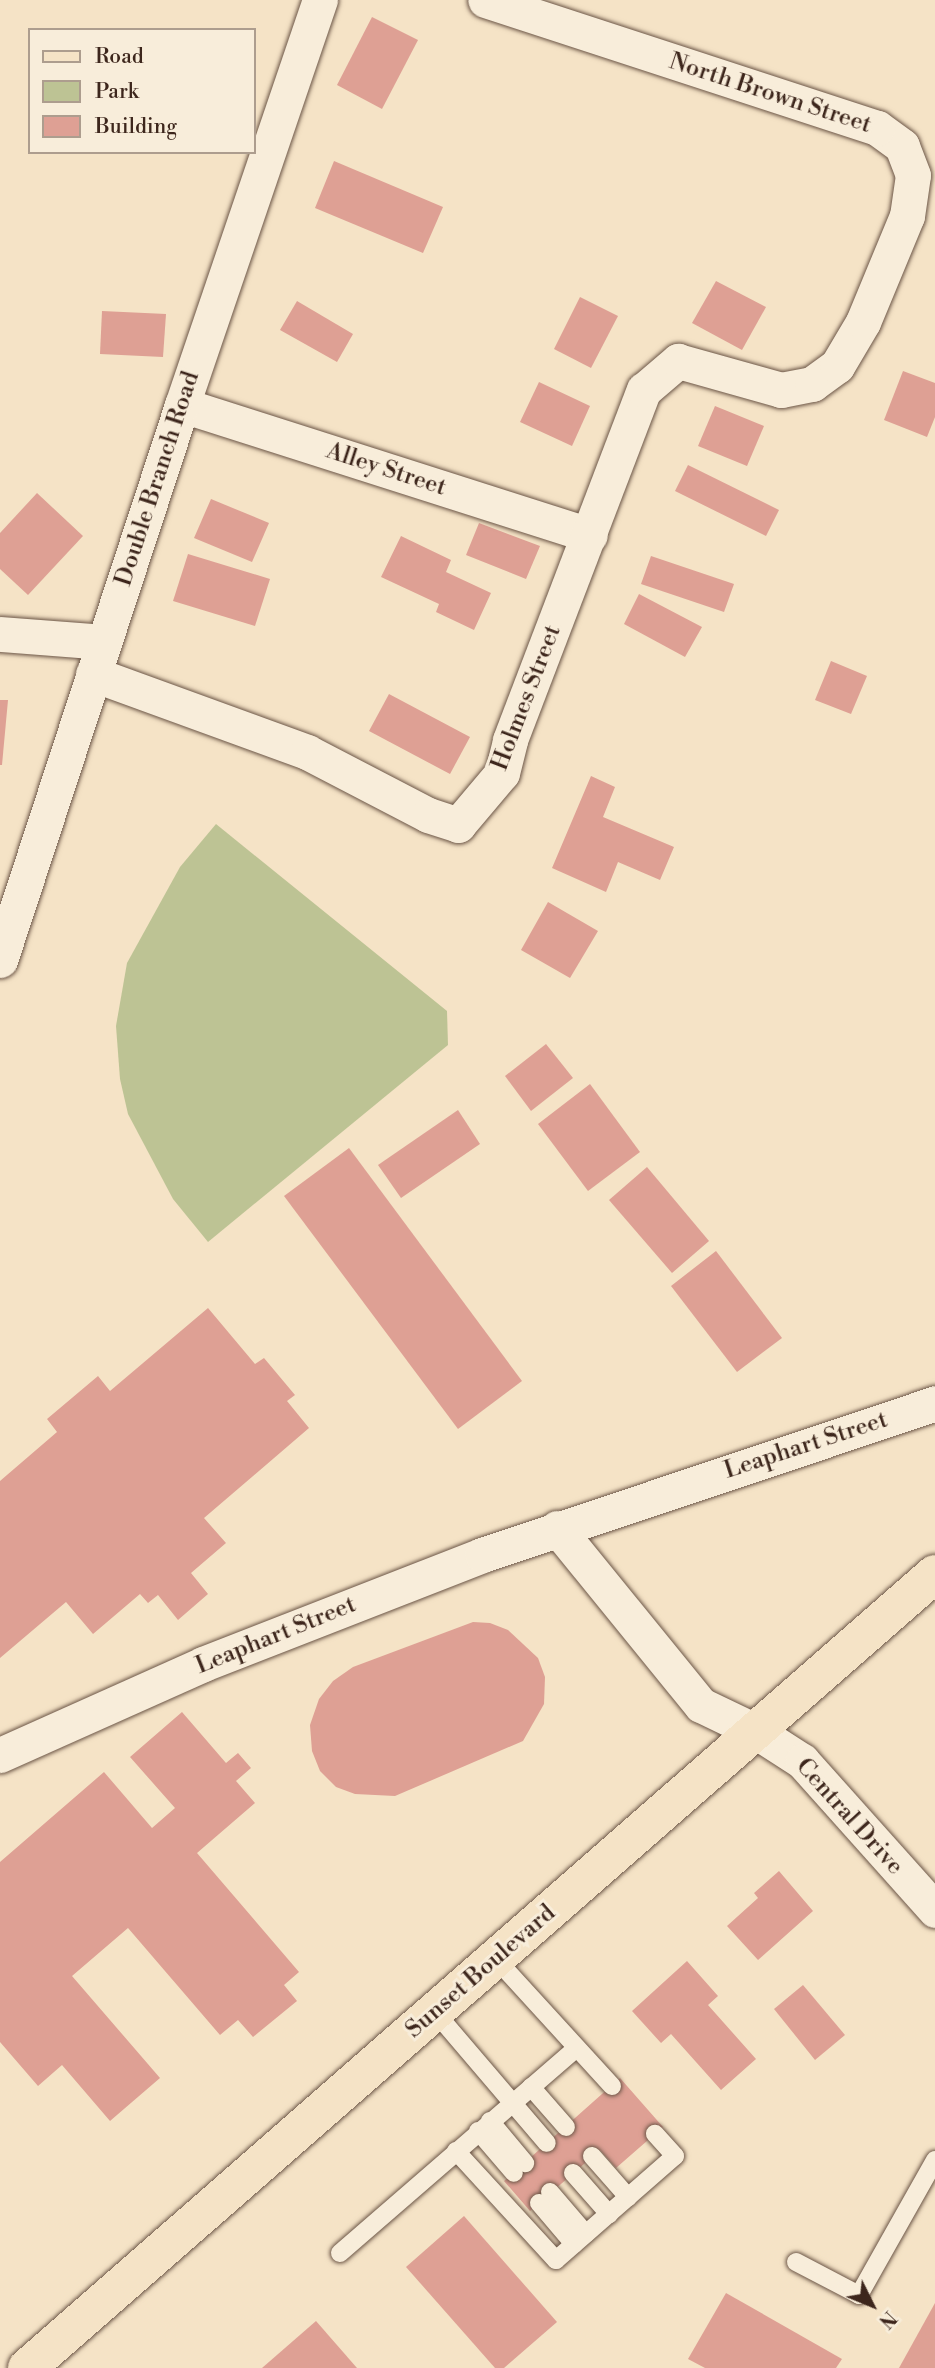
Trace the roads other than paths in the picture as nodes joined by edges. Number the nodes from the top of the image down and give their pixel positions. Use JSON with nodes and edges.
{"nodes":[{"id":1,"x":320,"y":0,"type":"edge"},
{"id":2,"x":485,"y":0,"type":"edge"},
{"id":3,"x":678,"y":361,"type":"joint"},
{"id":4,"x":182,"y":404,"type":"junction"},
{"id":5,"x":590,"y":535,"type":"junction"},
{"id":6,"x":0,"y":634,"type":"edge"},
{"id":7,"x":99,"y":658,"type":"junction"},
{"id":8,"x":0,"y":960,"type":"edge"},
{"id":9,"x":935,"y":1403,"type":"edge"},
{"id":10,"x":556,"y":1528,"type":"junction"},
{"id":11,"x":935,"y":1574,"type":"edge"},
{"id":12,"x":757,"y":1732,"type":"junction"},
{"id":13,"x":0,"y":1755,"type":"edge"},
{"id":14,"x":935,"y":1910,"type":"edge"},
{"id":15,"x":496,"y":1959,"type":"junction"},
{"id":16,"x":435,"y":2012,"type":"junction"},
{"id":17,"x":577,"y":2048,"type":"junction"},
{"id":18,"x":612,"y":2086,"type":"dead end"},
{"id":19,"x":531,"y":2087,"type":"junction"},
{"id":20,"x":512,"y":2102,"type":"junction"},
{"id":21,"x":484,"y":2126,"type":"junction"},
{"id":22,"x":566,"y":2127,"type":"dead end"},
{"id":23,"x":655,"y":2134,"type":"dead end"},
{"id":24,"x":547,"y":2143,"type":"dead end"},
{"id":25,"x":456,"y":2151,"type":"junction"},
{"id":26,"x":592,"y":2156,"type":"dead end"},
{"id":27,"x":935,"y":2160,"type":"edge"},
{"id":28,"x":519,"y":2168,"type":"dead end"},
{"id":29,"x":573,"y":2173,"type":"dead end"},
{"id":30,"x":628,"y":2197,"type":"junction"},
{"id":31,"x":545,"y":2198,"type":"dead end"},
{"id":32,"x":608,"y":2214,"type":"junction"},
{"id":33,"x":580,"y":2239,"type":"junction"},
{"id":34,"x":340,"y":2253,"type":"dead end"},
{"id":35,"x":796,"y":2262,"type":"dead end"},
{"id":36,"x":38,"y":2364,"type":"edge"}],
"edges":[{"from":1,"to":4,"type":"street","name":"Double Branch Road"},
{"from":2,"to":3,"type":"street","name":"North Brown Street"},
{"from":3,"to":5,"type":"street","name":"Holmes Street"},
{"from":4,"to":5,"type":"street","name":"Alley Street"},
{"from":4,"to":7,"type":"street","name":"Double Branch Road"},
{"from":5,"to":7,"type":"street","name":"Holmes Street"},
{"from":6,"to":7,"type":"street"},
{"from":7,"to":8,"type":"street","name":"Double Branch Road"},
{"from":9,"to":10,"type":"street","name":"Leaphart Street"},
{"from":10,"to":12,"type":"street"},
{"from":10,"to":13,"type":"street","name":"Leaphart Street"},
{"from":11,"to":12,"type":"main road","name":"Sunset Boulevard"},
{"from":12,"to":14,"type":"street","name":"Central Drive"},
{"from":12,"to":15,"type":"main road","name":"Sunset Boulevard"},
{"from":15,"to":16,"type":"main road","name":"Sunset Boulevard"},
{"from":15,"to":17,"type":"lane"},
{"from":16,"to":20,"type":"lane"},
{"from":16,"to":36,"type":"main road","name":"Sunset Boulevard"},
{"from":17,"to":18,"type":"lane"},
{"from":17,"to":19,"type":"lane"},
{"from":19,"to":20,"type":"lane"},
{"from":19,"to":22,"type":"lane"},
{"from":20,"to":21,"type":"lane"},
{"from":20,"to":24,"type":"lane"},
{"from":21,"to":25,"type":"lane"},
{"from":21,"to":28,"type":"lane"},
{"from":23,"to":30,"type":"lane"},
{"from":25,"to":33,"type":"lane"},
{"from":25,"to":34,"type":"lane"},
{"from":26,"to":30,"type":"lane"},
{"from":27,"to":35,"type":"lane"},
{"from":29,"to":32,"type":"lane"},
{"from":30,"to":32,"type":"lane"},
{"from":31,"to":33,"type":"lane"},
{"from":32,"to":33,"type":"lane"}]}
